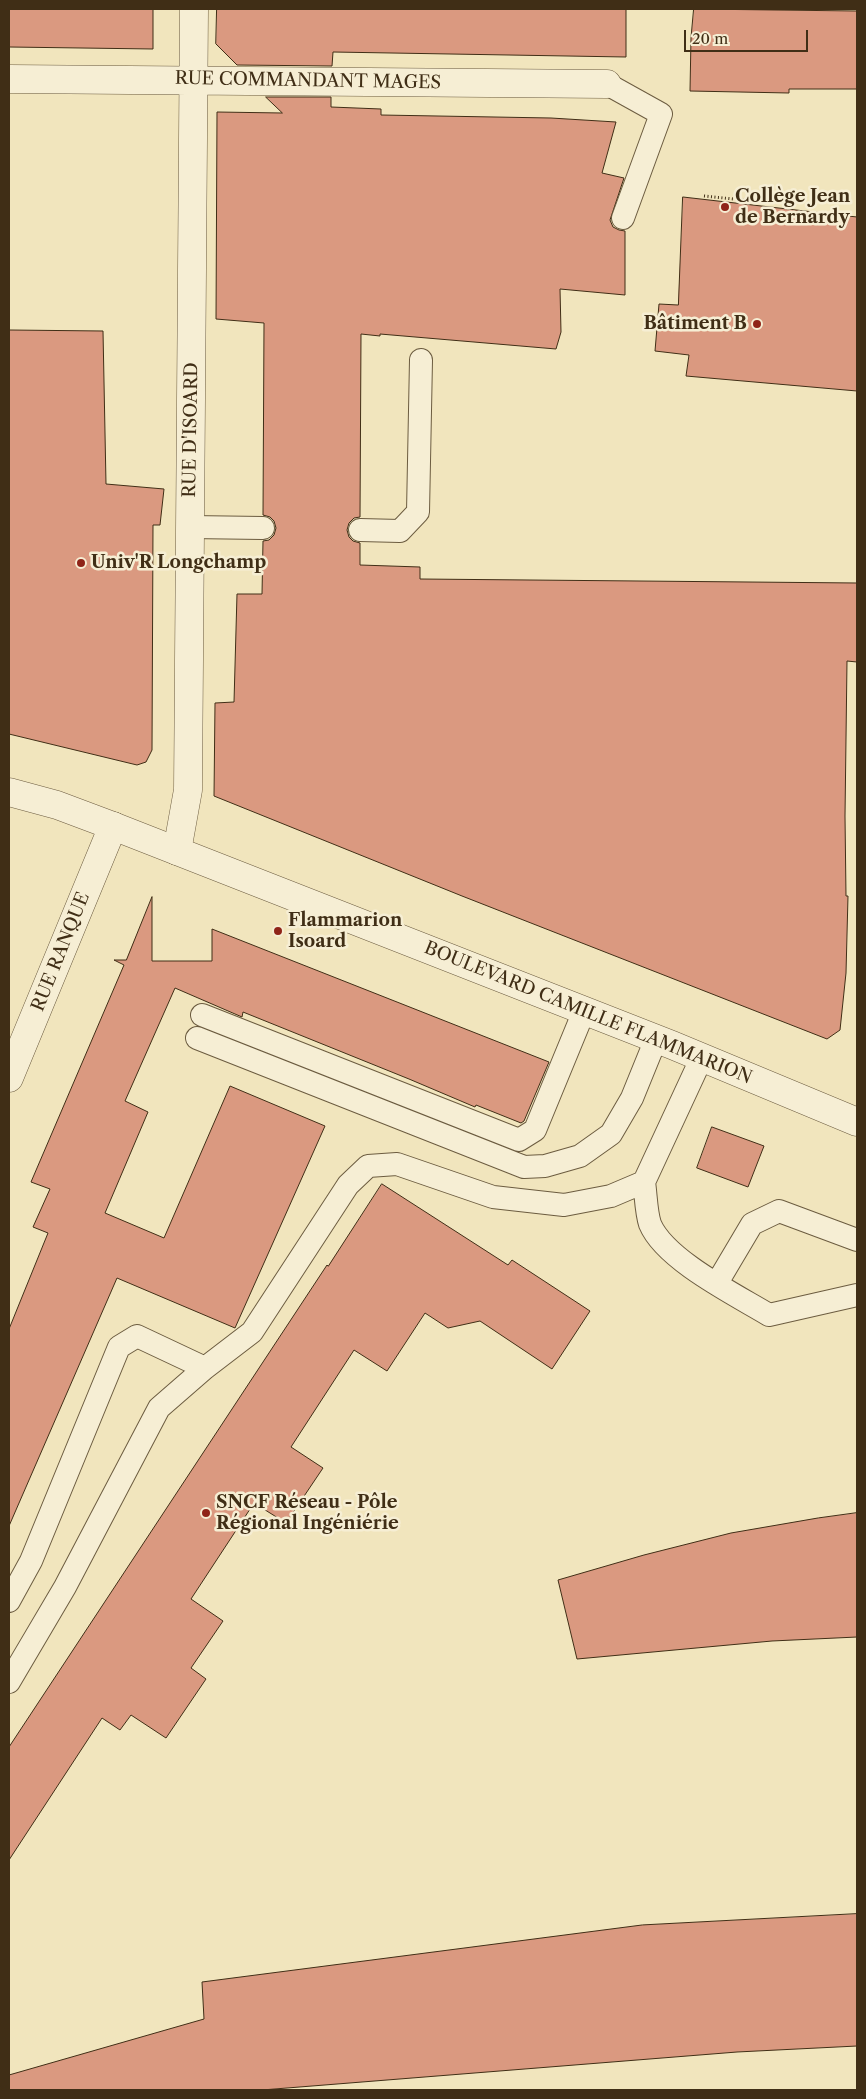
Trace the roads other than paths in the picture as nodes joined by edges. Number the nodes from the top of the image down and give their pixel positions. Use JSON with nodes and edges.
{"nodes":[{"id":1,"x":194,"y":9,"type":"edge"},
{"id":2,"x":9,"y":78,"type":"edge"},
{"id":3,"x":195,"y":80,"type":"junction"},
{"id":4,"x":607,"y":84,"type":"joint"},
{"id":5,"x":623,"y":218,"type":"dead end"},
{"id":6,"x":420,"y":360,"type":"dead end"},
{"id":7,"x":190,"y":527,"type":"junction"},
{"id":8,"x":263,"y":528,"type":"dead end"},
{"id":9,"x":360,"y":530,"type":"dead end"},
{"id":10,"x":9,"y":792,"type":"edge"},
{"id":11,"x":113,"y":826,"type":"junction"},
{"id":12,"x":177,"y":851,"type":"junction"},
{"id":13,"x":584,"y":1011,"type":"junction"},
{"id":14,"x":202,"y":1015,"type":"dead end"},
{"id":15,"x":197,"y":1038,"type":"dead end"},
{"id":16,"x":656,"y":1040,"type":"junction"},
{"id":17,"x":702,"y":1058,"type":"junction"},
{"id":18,"x":9,"y":1078,"type":"edge"},
{"id":19,"x":857,"y":1122,"type":"edge"},
{"id":20,"x":644,"y":1182,"type":"junction"},
{"id":21,"x":857,"y":1240,"type":"edge"},
{"id":22,"x":717,"y":1284,"type":"junction"},
{"id":23,"x":857,"y":1295,"type":"edge"},
{"id":24,"x":205,"y":1368,"type":"junction"},
{"id":25,"x":9,"y":1601,"type":"edge"},
{"id":26,"x":9,"y":1682,"type":"edge"}],
"edges":[{"from":1,"to":3,"type":"street","name":"RUE D'ISOARD"},
{"from":2,"to":3,"type":"street","name":"RUE COMMANDANT MAGES"},
{"from":3,"to":4,"type":"street","name":"RUE COMMANDANT MAGES"},
{"from":3,"to":7,"type":"street","name":"RUE D'ISOARD"},
{"from":4,"to":5,"type":"lane"},
{"from":6,"to":9,"type":"lane"},
{"from":7,"to":8,"type":"lane"},
{"from":7,"to":12,"type":"street","name":"RUE D'ISOARD"},
{"from":10,"to":11,"type":"street","name":"BOULEVARD CAMILLE FLAMMARION"},
{"from":11,"to":12,"type":"street","name":"BOULEVARD CAMILLE FLAMMARION"},
{"from":11,"to":18,"type":"street","name":"RUE RANQUE"},
{"from":12,"to":13,"type":"street","name":"BOULEVARD CAMILLE FLAMMARION"},
{"from":13,"to":14,"type":"lane"},
{"from":13,"to":16,"type":"street","name":"BOULEVARD CAMILLE FLAMMARION"},
{"from":15,"to":16,"type":"lane"},
{"from":16,"to":17,"type":"street","name":"BOULEVARD CAMILLE FLAMMARION"},
{"from":17,"to":19,"type":"street","name":"BOULEVARD CAMILLE FLAMMARION"},
{"from":17,"to":20,"type":"lane"},
{"from":20,"to":22,"type":"lane"},
{"from":20,"to":24,"type":"lane"},
{"from":21,"to":22,"type":"lane"},
{"from":22,"to":23,"type":"lane"},
{"from":24,"to":25,"type":"lane"},
{"from":24,"to":26,"type":"lane"}]}
